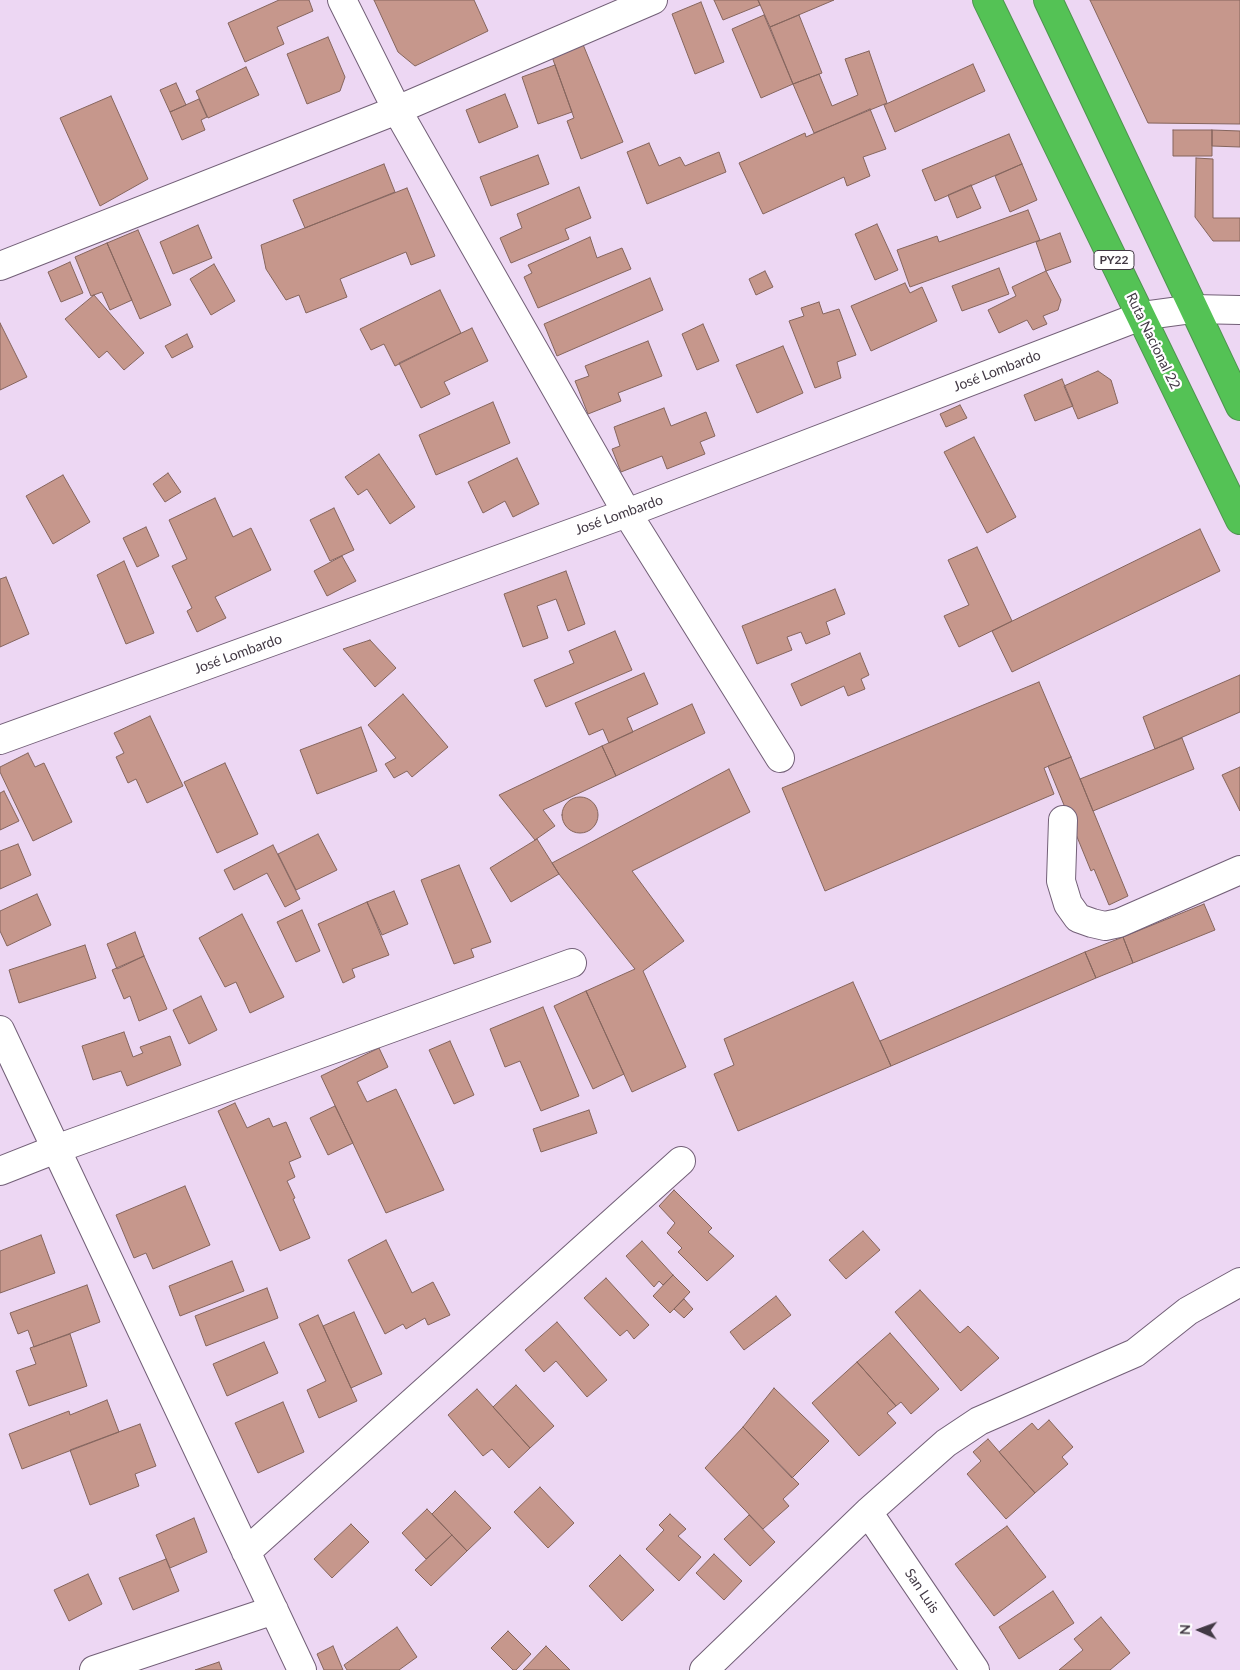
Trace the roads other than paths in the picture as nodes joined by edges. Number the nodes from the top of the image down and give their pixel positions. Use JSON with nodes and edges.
{"nodes":[{"id":1,"x":342,"y":0,"type":"edge"},
{"id":2,"x":653,"y":0,"type":"edge"},
{"id":3,"x":987,"y":0,"type":"edge"},
{"id":4,"x":1048,"y":0,"type":"edge"},
{"id":5,"x":397,"y":110,"type":"junction"},
{"id":6,"x":0,"y":266,"type":"edge"},
{"id":7,"x":1193,"y":310,"type":"junction"},
{"id":8,"x":1240,"y":310,"type":"edge"},
{"id":9,"x":1141,"y":316,"type":"junction"},
{"id":10,"x":1240,"y":406,"type":"edge"},
{"id":11,"x":627,"y":513,"type":"junction"},
{"id":12,"x":1240,"y":520,"type":"edge"},
{"id":13,"x":0,"y":740,"type":"edge"},
{"id":14,"x":780,"y":758,"type":"dead end"},
{"id":15,"x":1063,"y":820,"type":"dead end"},
{"id":16,"x":1240,"y":870,"type":"edge"},
{"id":17,"x":572,"y":963,"type":"dead end"},
{"id":18,"x":0,"y":1030,"type":"edge"},
{"id":19,"x":56,"y":1148,"type":"junction"},
{"id":20,"x":681,"y":1161,"type":"dead end"},
{"id":21,"x":0,"y":1171,"type":"edge"},
{"id":22,"x":1240,"y":1282,"type":"edge"},
{"id":23,"x":868,"y":1512,"type":"junction"},
{"id":24,"x":246,"y":1552,"type":"junction"},
{"id":25,"x":274,"y":1610,"type":"junction"},
{"id":26,"x":94,"y":1670,"type":"edge"},
{"id":27,"x":302,"y":1670,"type":"edge"},
{"id":28,"x":704,"y":1670,"type":"edge"},
{"id":29,"x":975,"y":1670,"type":"edge"}],
"edges":[{"from":1,"to":5,"type":"street"},
{"from":2,"to":5,"type":"street"},
{"from":3,"to":9,"type":"highway","name":"Ruta Nacional 22","number":"PY22"},
{"from":4,"to":7,"type":"highway"},
{"from":5,"to":6,"type":"street"},
{"from":5,"to":11,"type":"street"},
{"from":7,"to":8,"type":"street","name":"José Lombardo"},
{"from":7,"to":9,"type":"street","name":"José Lombardo"},
{"from":7,"to":10,"type":"highway"},
{"from":9,"to":11,"type":"street","name":"José Lombardo"},
{"from":9,"to":12,"type":"highway","name":"Ruta Nacional 22","number":"PY22"},
{"from":11,"to":13,"type":"street","name":"José Lombardo"},
{"from":11,"to":14,"type":"street"},
{"from":15,"to":16,"type":"street"},
{"from":17,"to":19,"type":"street"},
{"from":18,"to":19,"type":"street"},
{"from":19,"to":21,"type":"street"},
{"from":19,"to":24,"type":"street"},
{"from":20,"to":24,"type":"street"},
{"from":22,"to":23,"type":"street"},
{"from":23,"to":28,"type":"street"},
{"from":23,"to":29,"type":"street","name":"San Luis"},
{"from":24,"to":25,"type":"street"},
{"from":25,"to":26,"type":"street"},
{"from":25,"to":27,"type":"street"}]}
